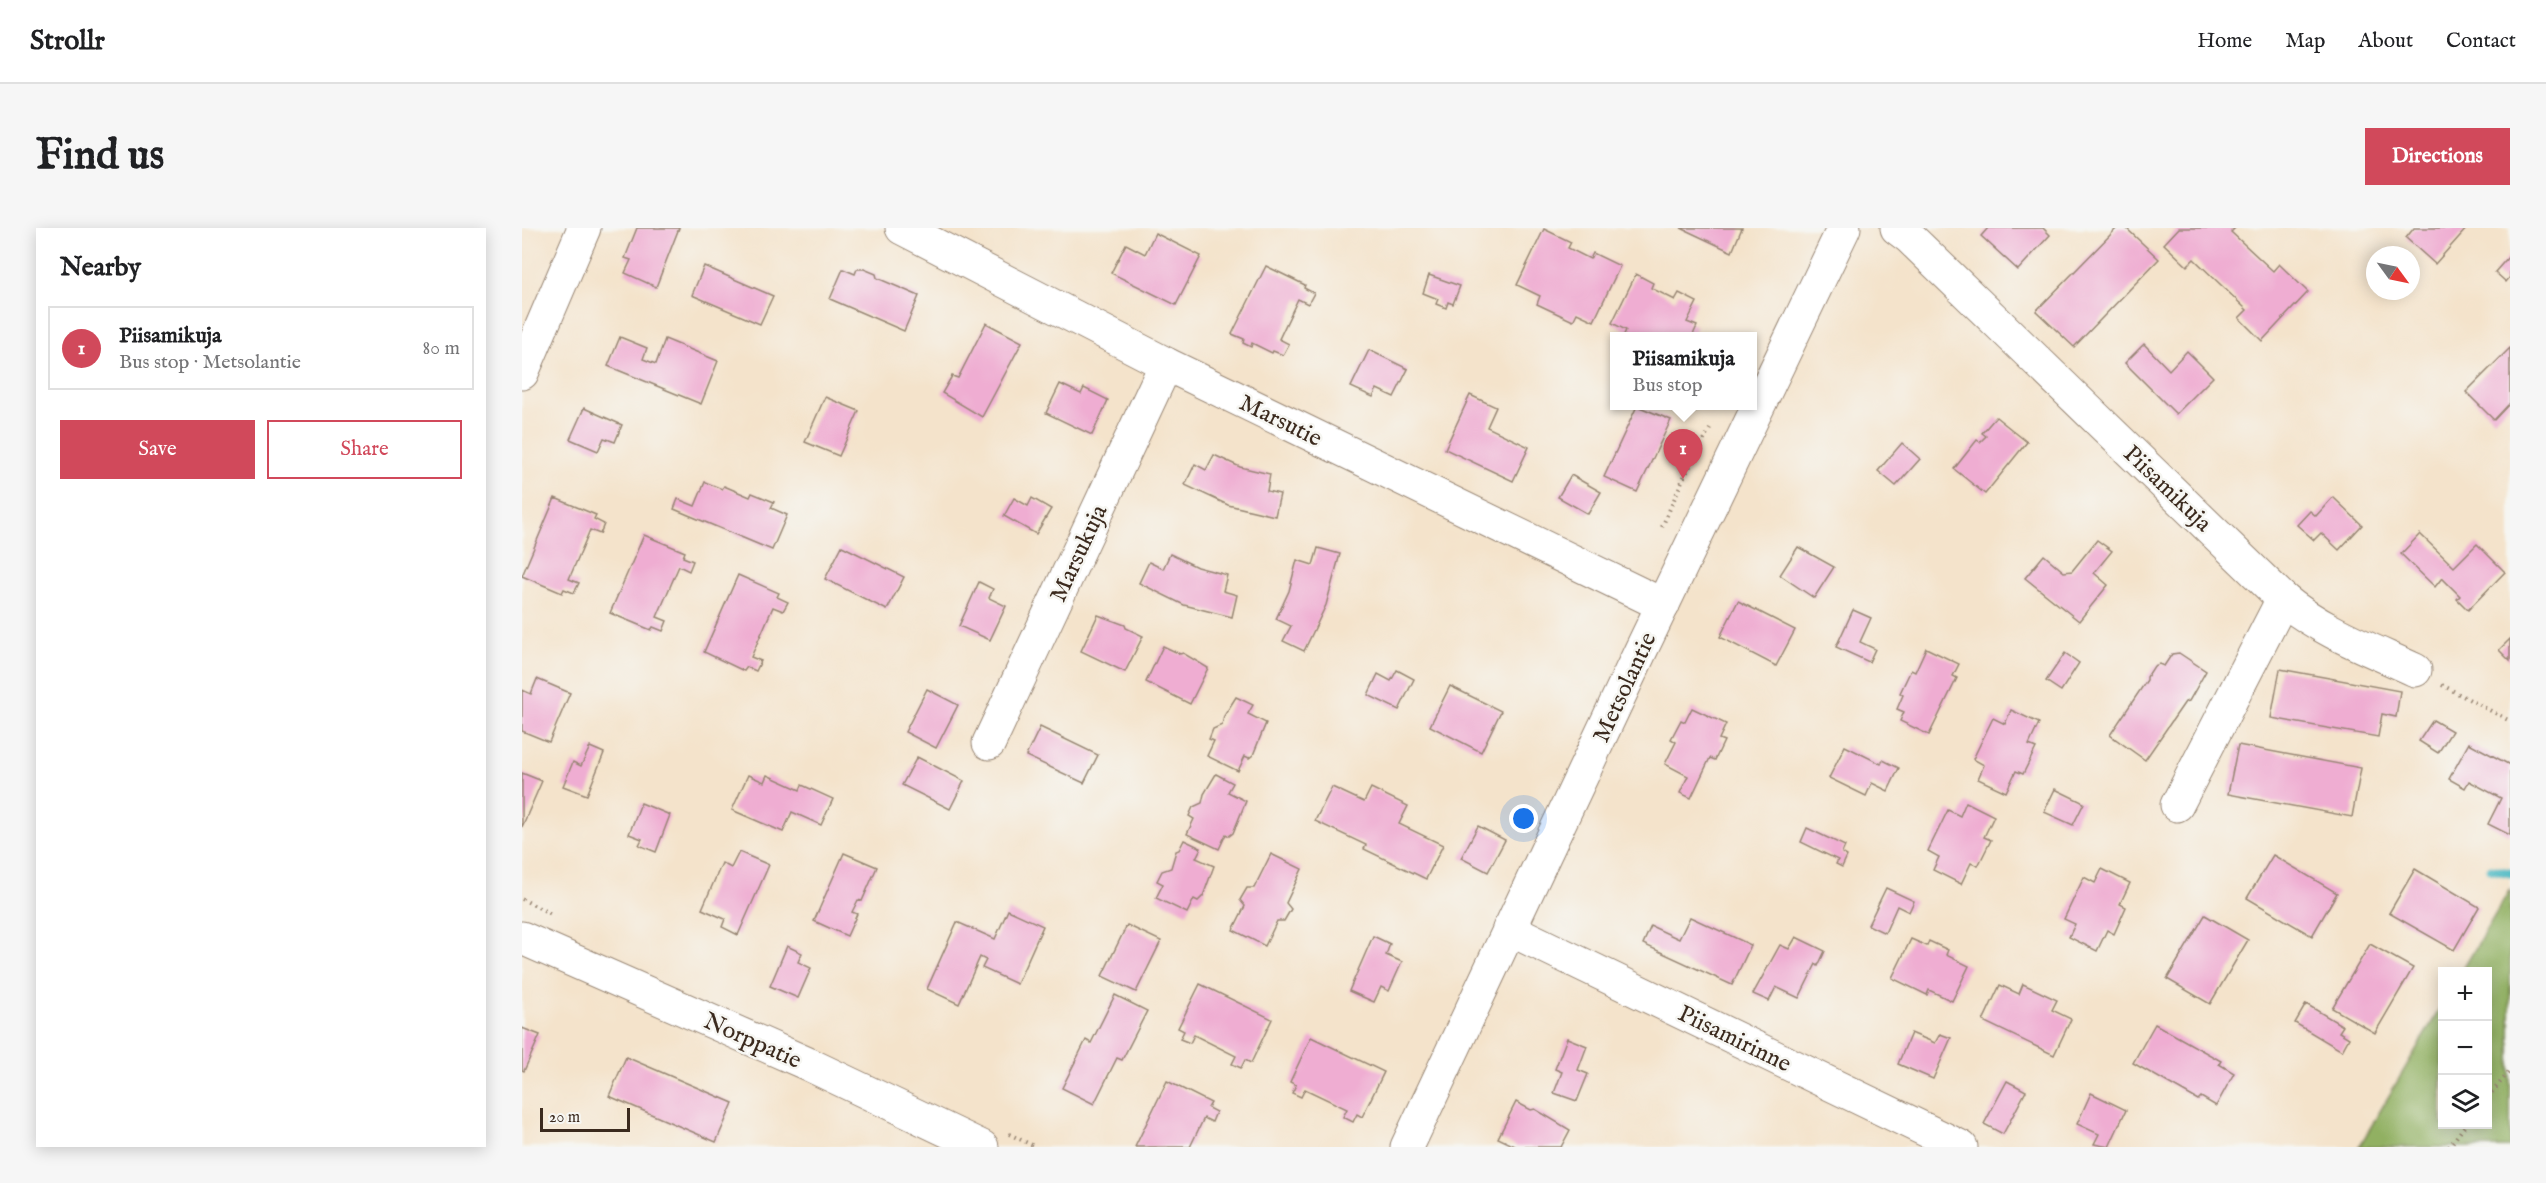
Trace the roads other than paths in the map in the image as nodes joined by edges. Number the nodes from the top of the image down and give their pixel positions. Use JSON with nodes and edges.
{"nodes":[{"id":1,"x":584,"y":228,"type":"edge"},
{"id":2,"x":902,"y":228,"type":"edge"},
{"id":3,"x":1844,"y":228,"type":"edge"},
{"id":4,"x":1897,"y":228,"type":"edge"},
{"id":5,"x":1166,"y":364,"type":"junction"},
{"id":6,"x":522,"y":373,"type":"edge"},
{"id":7,"x":1757,"y":409,"type":"edge"},
{"id":8,"x":1757,"y":410,"type":"edge"},
{"id":9,"x":2283,"y":599,"type":"junction"},
{"id":10,"x":1663,"y":605,"type":"junction"},
{"id":11,"x":2415,"y":670,"type":"road end"},
{"id":12,"x":989,"y":743,"type":"dead end"},
{"id":13,"x":2176,"y":805,"type":"dead end"},
{"id":14,"x":1509,"y":929,"type":"junction"},
{"id":15,"x":522,"y":938,"type":"edge"},
{"id":16,"x":982,"y":1147,"type":"edge"},
{"id":17,"x":1407,"y":1147,"type":"edge"},
{"id":18,"x":1961,"y":1147,"type":"edge"}],
"edges":[{"from":1,"to":6,"type":"street"},
{"from":2,"to":5,"type":"street","name":"Marsutie"},
{"from":3,"to":7,"type":"street","name":"Metsolantie"},
{"from":4,"to":9,"type":"street","name":"Piisamikuja"},
{"from":5,"to":10,"type":"street","name":"Marsutie"},
{"from":5,"to":12,"type":"street","name":"Marsukuja"},
{"from":8,"to":10,"type":"street","name":"Metsolantie"},
{"from":9,"to":11,"type":"street","name":"Piisamikuja"},
{"from":9,"to":13,"type":"street"},
{"from":10,"to":14,"type":"street","name":"Metsolantie"},
{"from":14,"to":17,"type":"street","name":"Metsolantie"},
{"from":14,"to":18,"type":"street","name":"Piisamirinne"},
{"from":15,"to":16,"type":"street","name":"Norppatie"}]}
